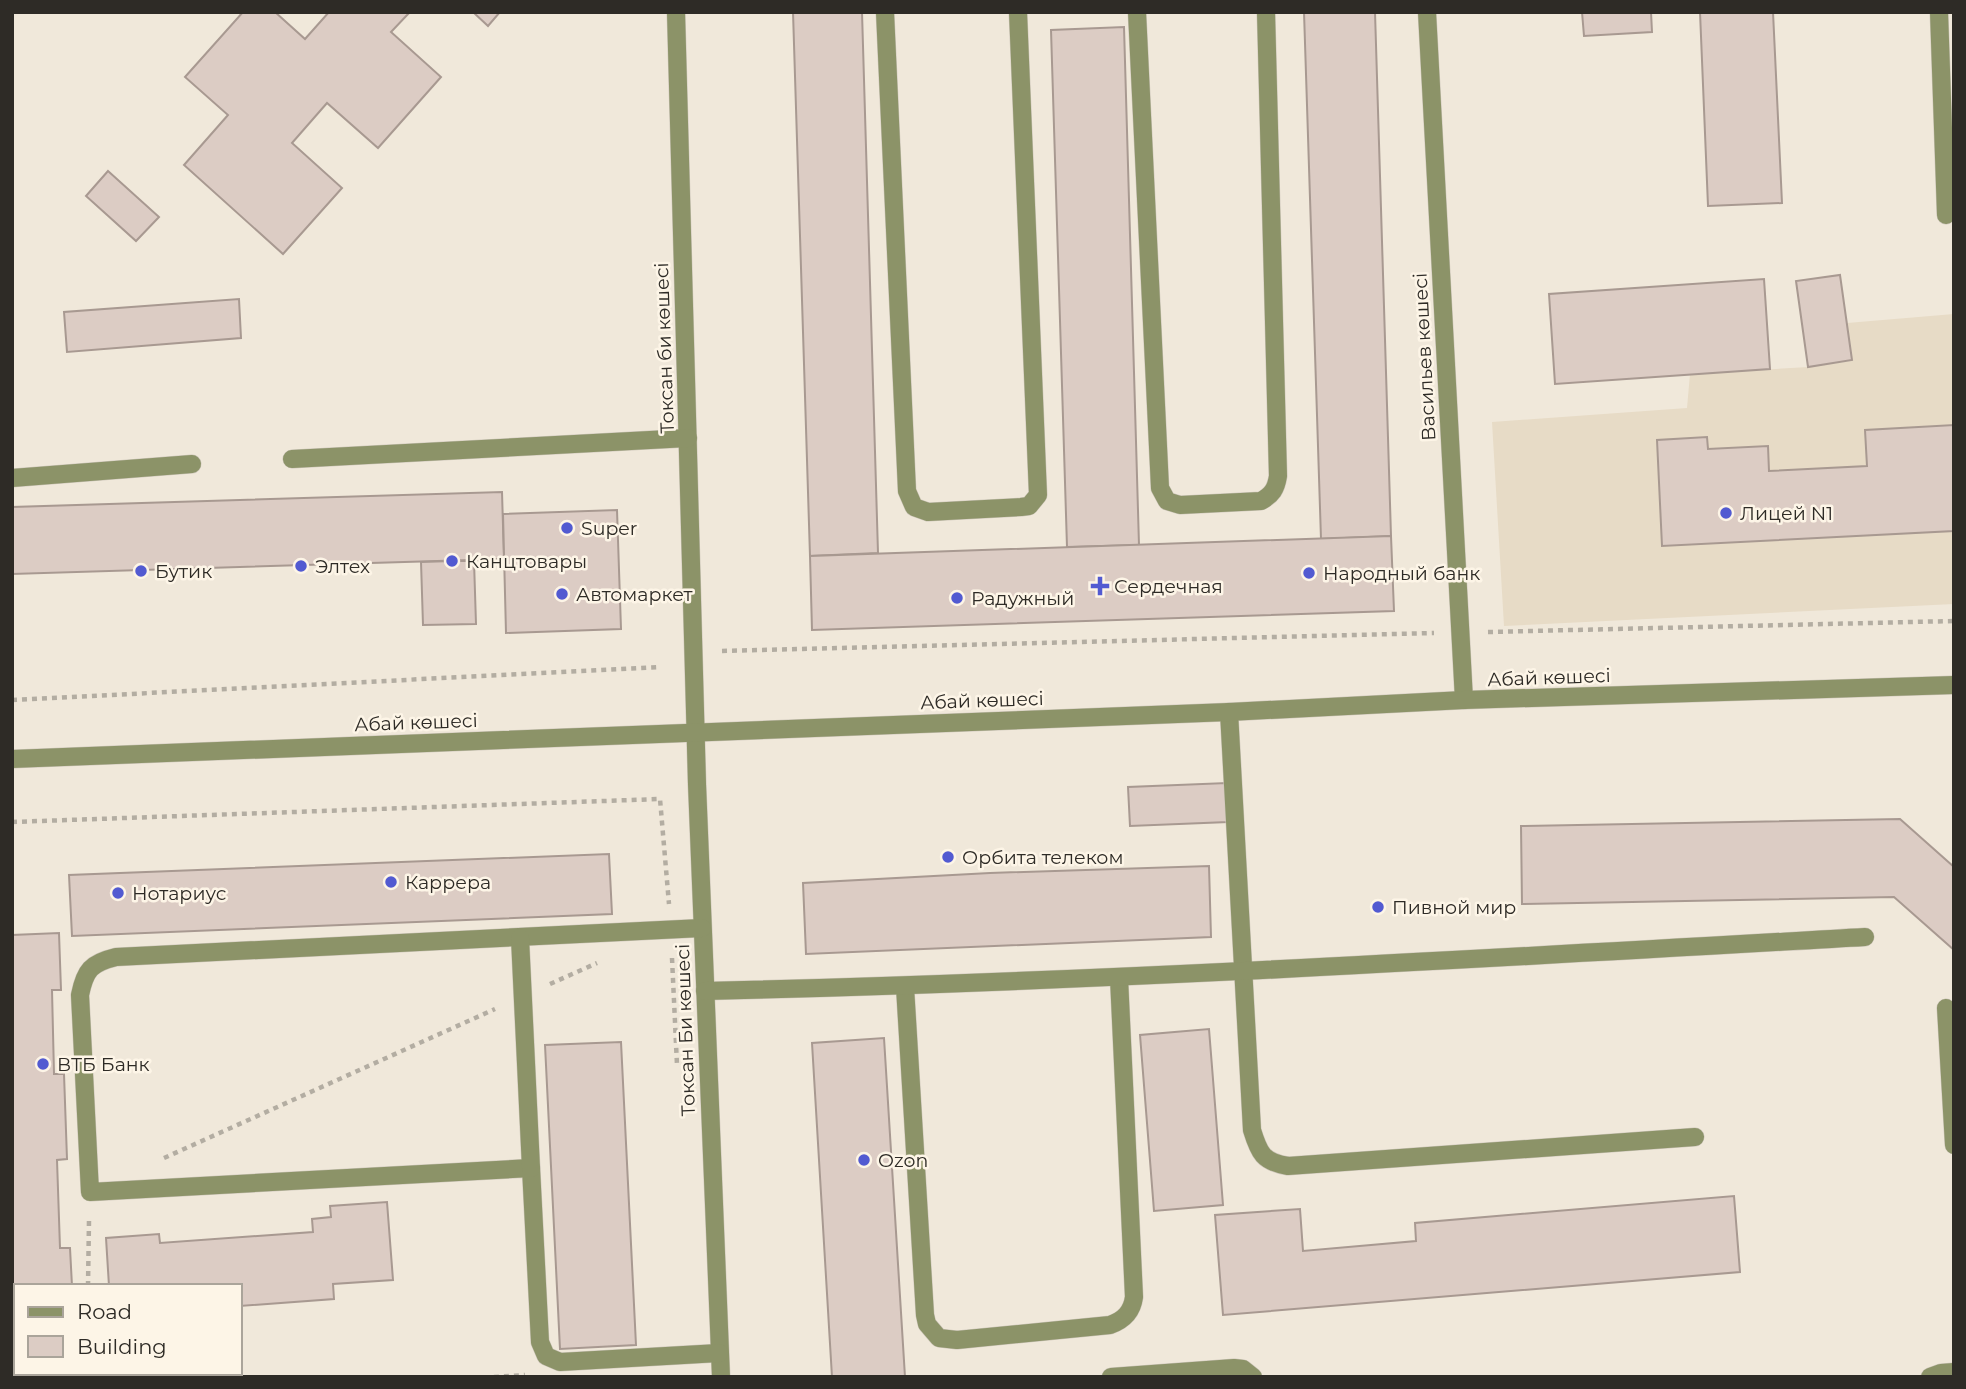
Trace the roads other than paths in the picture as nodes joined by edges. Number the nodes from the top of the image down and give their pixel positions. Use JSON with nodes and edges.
{"nodes":[{"id":1,"x":676,"y":12,"type":"edge"},
{"id":2,"x":885,"y":12,"type":"edge"},
{"id":3,"x":1018,"y":12,"type":"edge"},
{"id":4,"x":1137,"y":12,"type":"edge"},
{"id":5,"x":1266,"y":12,"type":"edge"},
{"id":6,"x":1427,"y":12,"type":"edge"},
{"id":7,"x":1939,"y":12,"type":"edge"},
{"id":8,"x":1946,"y":215,"type":"dead end"},
{"id":9,"x":688,"y":438,"type":"junction"},
{"id":10,"x":292,"y":459,"type":"dead end"},
{"id":11,"x":192,"y":464,"type":"dead end"},
{"id":12,"x":12,"y":478,"type":"edge"},
{"id":13,"x":694,"y":682,"type":"joint"},
{"id":14,"x":1954,"y":685,"type":"edge"},
{"id":15,"x":1464,"y":700,"type":"junction"},
{"id":16,"x":1229,"y":712,"type":"junction"},
{"id":17,"x":695,"y":731,"type":"junction"},
{"id":18,"x":12,"y":759,"type":"edge"},
{"id":19,"x":702,"y":928,"type":"junction"},
{"id":20,"x":1865,"y":937,"type":"dead end"},
{"id":21,"x":520,"y":938,"type":"junction"},
{"id":22,"x":1243,"y":972,"type":"junction"},
{"id":23,"x":1119,"y":978,"type":"junction"},
{"id":24,"x":905,"y":987,"type":"junction"},
{"id":25,"x":705,"y":991,"type":"junction"},
{"id":26,"x":1946,"y":1008,"type":"dead end"},
{"id":27,"x":1695,"y":1137,"type":"dead end"},
{"id":28,"x":1954,"y":1145,"type":"edge"},
{"id":29,"x":531,"y":1168,"type":"junction"},
{"id":30,"x":719,"y":1353,"type":"junction"},
{"id":31,"x":1954,"y":1372,"type":"edge"},
{"id":32,"x":721,"y":1377,"type":"edge"},
{"id":33,"x":1111,"y":1377,"type":"edge"},
{"id":34,"x":1253,"y":1377,"type":"edge"},
{"id":35,"x":1930,"y":1377,"type":"edge"}],
"edges":[{"from":1,"to":9,"type":"street","name":"Токсан би көшесі"},
{"from":2,"to":3,"type":"street"},
{"from":4,"to":5,"type":"street"},
{"from":6,"to":15,"type":"street","name":"Васильев көшесі"},
{"from":7,"to":8,"type":"street"},
{"from":9,"to":10,"type":"street"},
{"from":9,"to":13,"type":"street","name":"Токсан би көшесі"},
{"from":11,"to":12,"type":"street"},
{"from":13,"to":17,"type":"street","name":"Токсан Би көшесі"},
{"from":14,"to":15,"type":"street","name":"Абай көшесі"},
{"from":15,"to":16,"type":"street","name":"Абай көшесі"},
{"from":16,"to":17,"type":"street","name":"Абай көшесі"},
{"from":16,"to":22,"type":"street"},
{"from":17,"to":18,"type":"street","name":"Абай көшесі"},
{"from":17,"to":19,"type":"street","name":"Токсан Би көшесі"},
{"from":19,"to":21,"type":"street"},
{"from":19,"to":25,"type":"street","name":"Токсан Би көшесі"},
{"from":20,"to":22,"type":"street"},
{"from":21,"to":29,"type":"street"},
{"from":21,"to":29,"type":"street"},
{"from":22,"to":23,"type":"street"},
{"from":22,"to":27,"type":"street"},
{"from":23,"to":24,"type":"street"},
{"from":23,"to":24,"type":"street"},
{"from":24,"to":25,"type":"street"},
{"from":25,"to":30,"type":"street","name":"Токсан Би көшесі"},
{"from":26,"to":28,"type":"street"},
{"from":29,"to":30,"type":"street"},
{"from":30,"to":32,"type":"street","name":"Токсан Би көшесі"},
{"from":31,"to":35,"type":"street"},
{"from":33,"to":34,"type":"street"}]}
